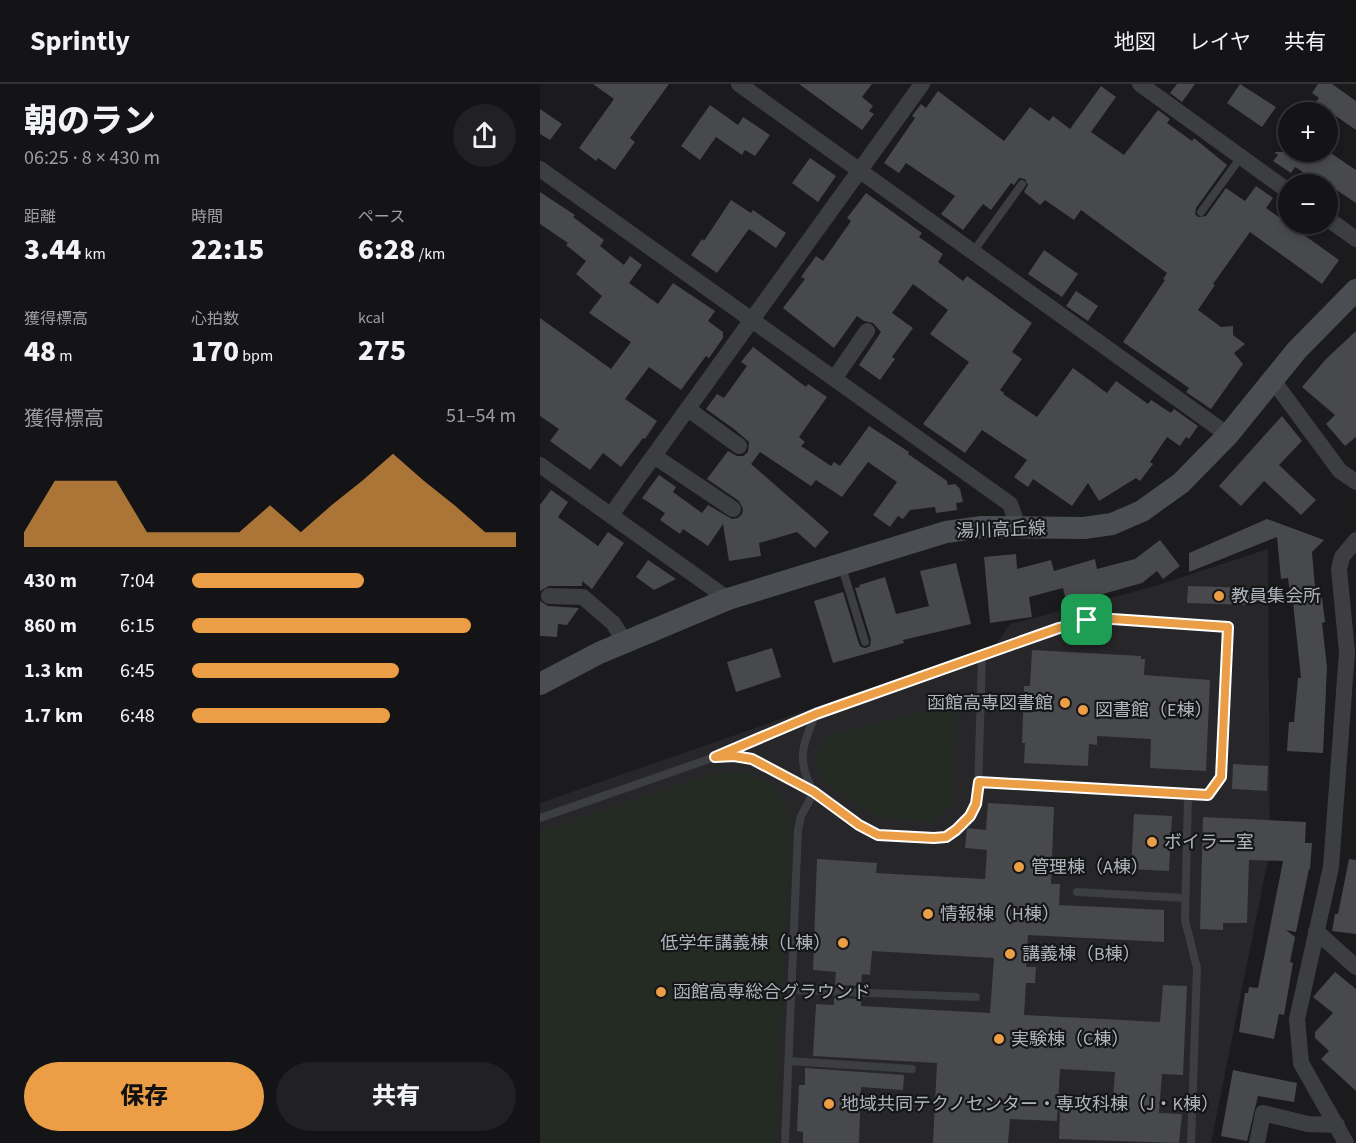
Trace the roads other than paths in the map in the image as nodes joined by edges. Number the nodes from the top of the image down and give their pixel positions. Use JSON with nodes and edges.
{"nodes":[{"id":1,"x":922,"y":84,"type":"edge"},
{"id":2,"x":1140,"y":84,"type":"edge"},
{"id":3,"x":742,"y":85,"type":"edge"},
{"id":4,"x":1242,"y":157,"type":"junction"},
{"id":5,"x":540,"y":169,"type":"edge"},
{"id":6,"x":859,"y":171,"type":"junction"},
{"id":7,"x":1022,"y":184,"type":"dead end"},
{"id":8,"x":1278,"y":184,"type":"edge"},
{"id":9,"x":1201,"y":212,"type":"dead end"},
{"id":10,"x":1338,"y":226,"type":"edge"},
{"id":11,"x":1356,"y":240,"type":"edge"},
{"id":12,"x":973,"y":252,"type":"junction"},
{"id":13,"x":1356,"y":290,"type":"edge"},
{"id":14,"x":752,"y":321,"type":"junction"},
{"id":15,"x":867,"y":332,"type":"dead end"},
{"id":16,"x":834,"y":379,"type":"junction"},
{"id":17,"x":1272,"y":379,"type":"junction"},
{"id":18,"x":688,"y":409,"type":"junction"},
{"id":19,"x":1228,"y":435,"type":"junction"},
{"id":20,"x":739,"y":446,"type":"dead end"},
{"id":21,"x":654,"y":456,"type":"junction"},
{"id":22,"x":542,"y":470,"type":"edge"},
{"id":23,"x":1356,"y":482,"type":"edge"},
{"id":24,"x":733,"y":509,"type":"dead end"},
{"id":25,"x":611,"y":515,"type":"junction"},
{"id":26,"x":1019,"y":529,"type":"junction"},
{"id":27,"x":1356,"y":540,"type":"edge"},
{"id":28,"x":841,"y":564,"type":"junction"},
{"id":29,"x":549,"y":596,"type":"dead end"},
{"id":30,"x":728,"y":599,"type":"junction"},
{"id":31,"x":626,"y":642,"type":"junction"},
{"id":32,"x":865,"y":642,"type":"dead end"},
{"id":33,"x":982,"y":655,"type":"junction"},
{"id":34,"x":540,"y":684,"type":"edge"},
{"id":35,"x":816,"y":714,"type":"junction"},
{"id":36,"x":715,"y":757,"type":"junction"},
{"id":37,"x":979,"y":782,"type":"junction"},
{"id":38,"x":814,"y":792,"type":"junction"},
{"id":39,"x":1188,"y":794,"type":"junction"},
{"id":40,"x":540,"y":818,"type":"edge"},
{"id":41,"x":1077,"y":892,"type":"dead end"},
{"id":42,"x":1185,"y":898,"type":"junction"},
{"id":43,"x":1316,"y":931,"type":"junction"},
{"id":44,"x":1356,"y":967,"type":"edge"},
{"id":45,"x":792,"y":990,"type":"junction"},
{"id":46,"x":976,"y":997,"type":"dead end"},
{"id":47,"x":789,"y":1061,"type":"junction"},
{"id":48,"x":912,"y":1069,"type":"dead end"},
{"id":49,"x":1337,"y":1125,"type":"junction"},
{"id":50,"x":785,"y":1143,"type":"edge"},
{"id":51,"x":1191,"y":1143,"type":"edge"},
{"id":52,"x":1257,"y":1143,"type":"edge"},
{"id":53,"x":1346,"y":1143,"type":"edge"}],
"edges":[{"from":1,"to":6,"type":"street"},
{"from":2,"to":4,"type":"street"},
{"from":3,"to":6,"type":"street"},
{"from":4,"to":8,"type":"street"},
{"from":4,"to":9,"type":"lane"},
{"from":5,"to":14,"type":"street"},
{"from":6,"to":12,"type":"street"},
{"from":6,"to":14,"type":"street"},
{"from":7,"to":12,"type":"lane"},
{"from":10,"to":11,"type":"street"},
{"from":12,"to":19,"type":"street"},
{"from":13,"to":17,"type":"street","name":"湯川高丘線"},
{"from":14,"to":16,"type":"street"},
{"from":14,"to":18,"type":"street"},
{"from":15,"to":16,"type":"street"},
{"from":16,"to":26,"type":"street"},
{"from":17,"to":19,"type":"street","name":"湯川高丘線"},
{"from":17,"to":23,"type":"street"},
{"from":18,"to":20,"type":"street"},
{"from":18,"to":21,"type":"street"},
{"from":19,"to":26,"type":"street","name":"湯川高丘線"},
{"from":21,"to":24,"type":"street"},
{"from":21,"to":25,"type":"street"},
{"from":22,"to":25,"type":"street"},
{"from":25,"to":30,"type":"street"},
{"from":26,"to":28,"type":"street","name":"湯川高丘線"},
{"from":27,"to":43,"type":"street"},
{"from":28,"to":30,"type":"street","name":"湯川高丘線"},
{"from":28,"to":32,"type":"lane"},
{"from":29,"to":31,"type":"street"},
{"from":30,"to":31,"type":"street","name":"湯川高丘線"},
{"from":31,"to":34,"type":"street","name":"湯川高丘線"},
{"from":33,"to":35,"type":"lane"},
{"from":33,"to":37,"type":"lane"},
{"from":33,"to":39,"type":"lane"},
{"from":35,"to":36,"type":"lane"},
{"from":35,"to":38,"type":"lane"},
{"from":36,"to":38,"type":"lane"},
{"from":36,"to":40,"type":"lane"},
{"from":37,"to":38,"type":"lane"},
{"from":37,"to":39,"type":"lane"},
{"from":38,"to":45,"type":"lane"},
{"from":39,"to":42,"type":"lane"},
{"from":41,"to":42,"type":"lane"},
{"from":42,"to":51,"type":"lane"},
{"from":43,"to":44,"type":"street"},
{"from":43,"to":49,"type":"street"},
{"from":45,"to":46,"type":"lane"},
{"from":45,"to":47,"type":"lane"},
{"from":47,"to":48,"type":"lane"},
{"from":47,"to":50,"type":"lane"},
{"from":49,"to":52,"type":"street"},
{"from":49,"to":53,"type":"street"}]}
